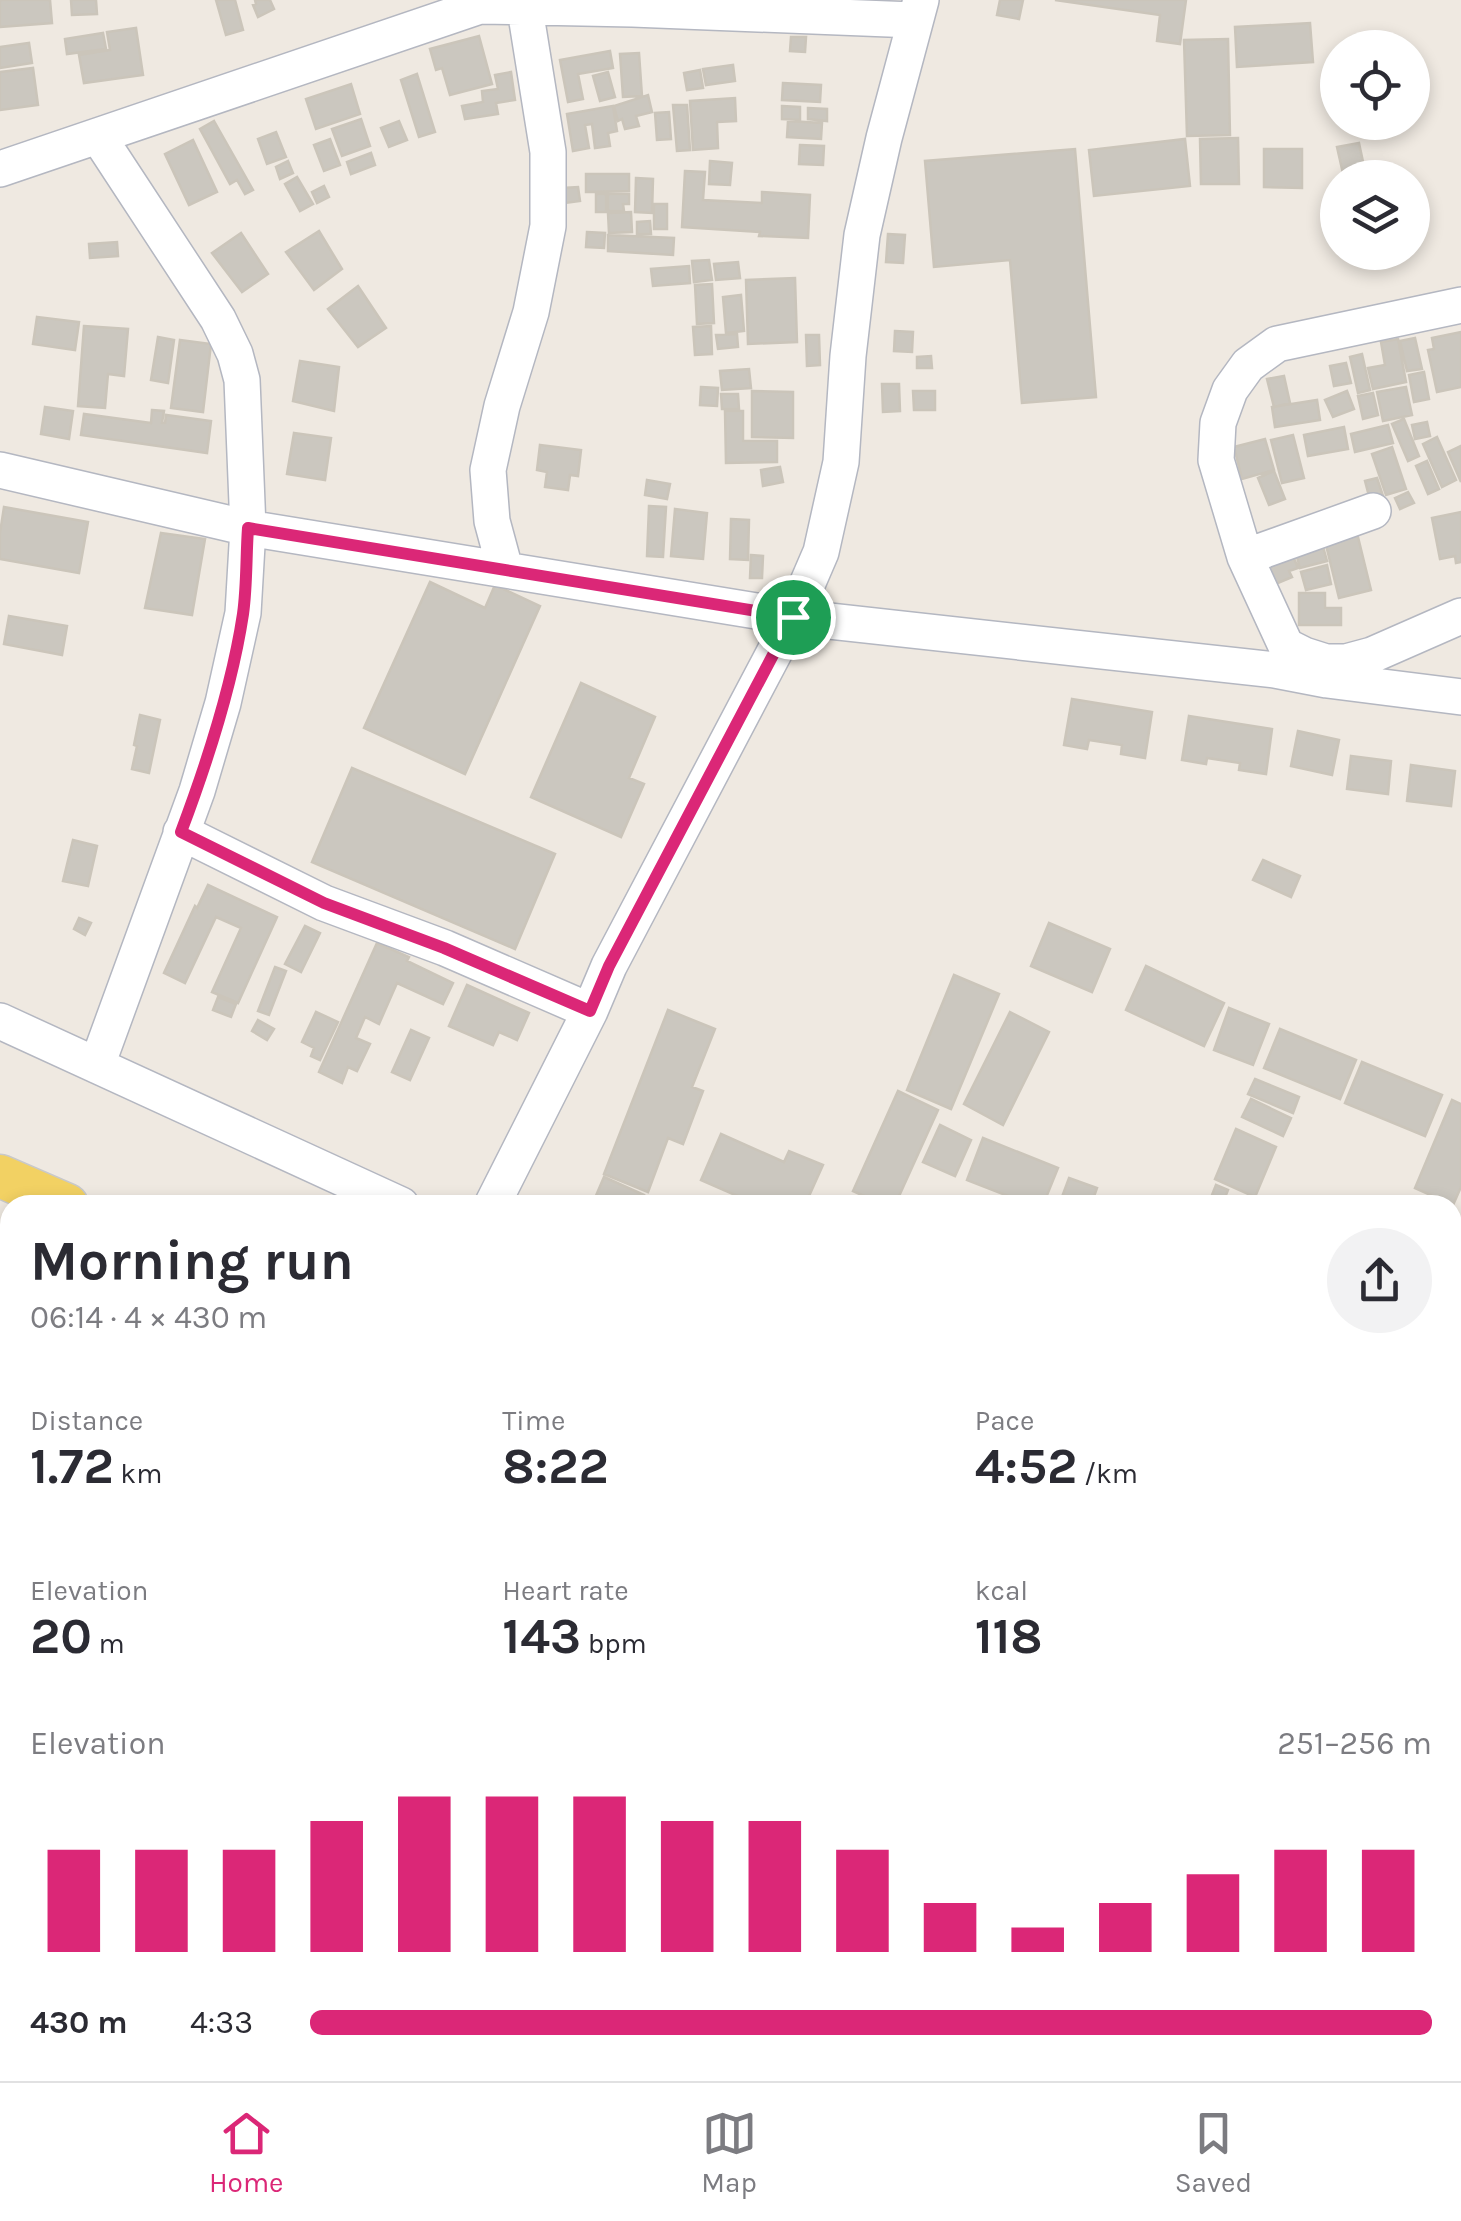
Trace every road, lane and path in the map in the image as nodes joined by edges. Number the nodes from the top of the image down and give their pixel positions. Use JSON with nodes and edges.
{"nodes":[{"id":1,"x":479,"y":3,"type":"edge"},
{"id":2,"x":633,"y":4,"type":"edge"},
{"id":3,"x":525,"y":9,"type":"junction"},
{"id":4,"x":917,"y":10,"type":"edge"},
{"id":5,"x":98,"y":136,"type":"junction"},
{"id":6,"x":0,"y":169,"type":"edge"},
{"id":7,"x":1461,"y":305,"type":"edge"},
{"id":8,"x":0,"y":470,"type":"edge"},
{"id":9,"x":1373,"y":511,"type":"dead end"},
{"id":10,"x":248,"y":528,"type":"junction"},
{"id":11,"x":1245,"y":557,"type":"junction"},
{"id":12,"x":505,"y":570,"type":"junction"},
{"id":13,"x":1461,"y":616,"type":"edge"},
{"id":14,"x":793,"y":617,"type":"junction"},
{"id":15,"x":1461,"y":697,"type":"edge"},
{"id":16,"x":181,"y":832,"type":"junction"},
{"id":17,"x":590,"y":1011,"type":"junction"},
{"id":18,"x":0,"y":1021,"type":"edge"},
{"id":19,"x":98,"y":1065,"type":"junction"},
{"id":20,"x":0,"y":1176,"type":"edge"},
{"id":21,"x":44,"y":1195,"type":"edge"},
{"id":22,"x":378,"y":1195,"type":"edge"},
{"id":23,"x":497,"y":1195,"type":"edge"}],
"edges":[{"from":1,"to":3,"type":"street"},
{"from":1,"to":5,"type":"street"},
{"from":2,"to":3,"type":"street"},
{"from":2,"to":4,"type":"street"},
{"from":3,"to":12,"type":"street"},
{"from":4,"to":14,"type":"street"},
{"from":5,"to":6,"type":"street"},
{"from":5,"to":10,"type":"street"},
{"from":7,"to":11,"type":"street"},
{"from":8,"to":10,"type":"street"},
{"from":9,"to":11,"type":"street"},
{"from":10,"to":12,"type":"street"},
{"from":10,"to":16,"type":"street"},
{"from":11,"to":13,"type":"street"},
{"from":12,"to":14,"type":"street"},
{"from":14,"to":15,"type":"street"},
{"from":14,"to":17,"type":"street"},
{"from":16,"to":17,"type":"street"},
{"from":16,"to":19,"type":"street"},
{"from":17,"to":23,"type":"street"},
{"from":18,"to":19,"type":"street"},
{"from":19,"to":22,"type":"street"},
{"from":20,"to":21,"type":"main road"}]}
